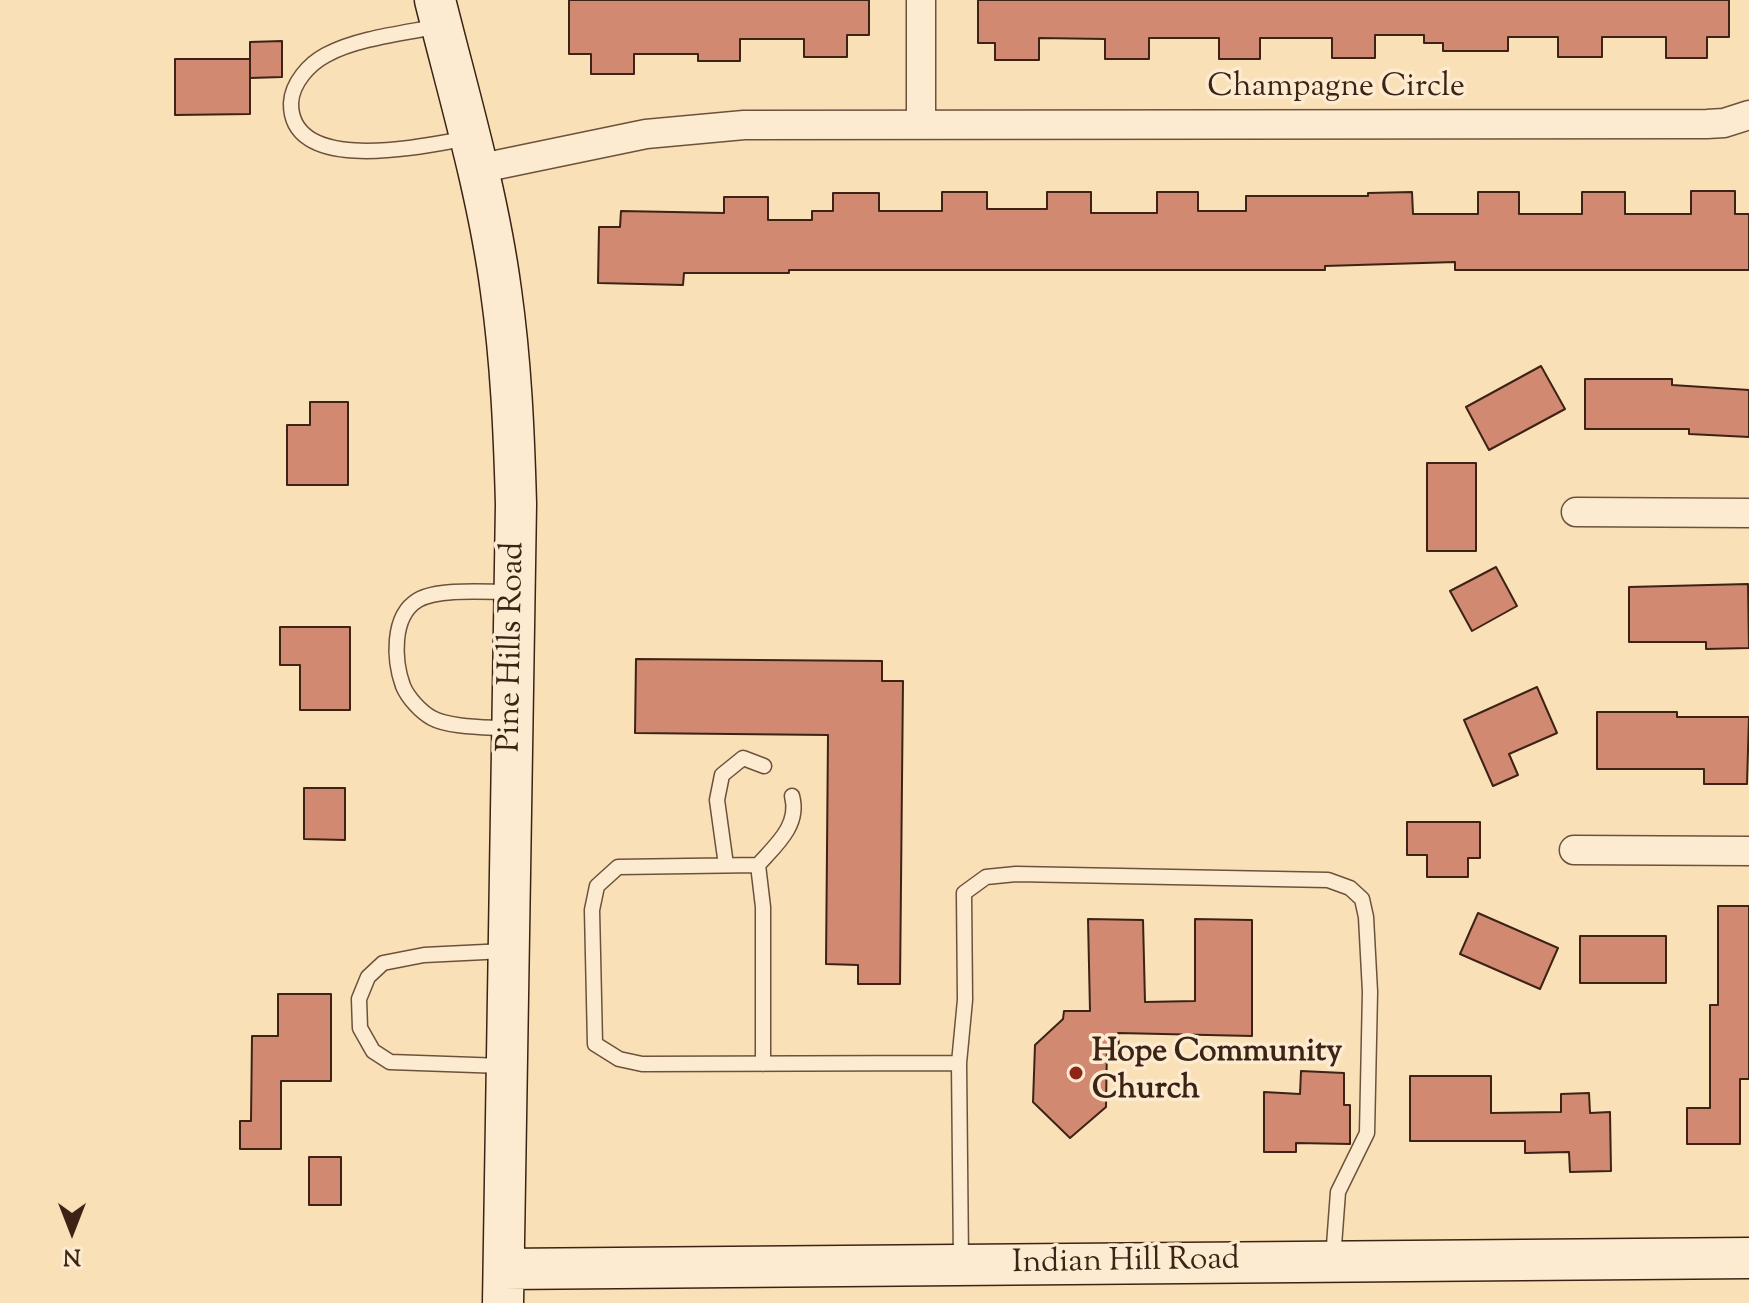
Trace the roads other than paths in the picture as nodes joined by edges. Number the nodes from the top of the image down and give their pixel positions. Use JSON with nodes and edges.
{"nodes":[{"id":1,"x":921,"y":0,"type":"edge"},
{"id":2,"x":438,"y":13,"type":"edge"},
{"id":3,"x":1749,"y":115,"type":"edge"},
{"id":4,"x":921,"y":125,"type":"junction"},
{"id":5,"x":473,"y":153,"type":"junction"},
{"id":6,"x":1576,"y":512,"type":"dead end"},
{"id":7,"x":1749,"y":513,"type":"edge"},
{"id":8,"x":515,"y":592,"type":"junction"},
{"id":9,"x":512,"y":730,"type":"junction"},
{"id":10,"x":764,"y":766,"type":"dead end"},
{"id":11,"x":792,"y":796,"type":"dead end"},
{"id":12,"x":1574,"y":850,"type":"dead end"},
{"id":13,"x":1749,"y":851,"type":"edge"},
{"id":14,"x":726,"y":865,"type":"junction"},
{"id":15,"x":758,"y":865,"type":"junction"},
{"id":16,"x":509,"y":951,"type":"junction"},
{"id":17,"x":959,"y":1063,"type":"junction"},
{"id":18,"x":763,"y":1064,"type":"junction"},
{"id":19,"x":507,"y":1067,"type":"junction"},
{"id":20,"x":1749,"y":1258,"type":"edge"},
{"id":21,"x":1333,"y":1262,"type":"junction"},
{"id":22,"x":961,"y":1265,"type":"junction"},
{"id":23,"x":504,"y":1286,"type":"edge"}],
"edges":[{"from":1,"to":4,"type":"street"},
{"from":2,"to":5,"type":"street","name":"Pine Hills Road"},
{"from":2,"to":5,"type":"lane"},
{"from":3,"to":4,"type":"street","name":"Champagne Circle"},
{"from":4,"to":5,"type":"street","name":"Champagne Circle"},
{"from":5,"to":8,"type":"street","name":"Pine Hills Road"},
{"from":6,"to":7,"type":"street"},
{"from":8,"to":9,"type":"street","name":"Pine Hills Road"},
{"from":8,"to":9,"type":"lane"},
{"from":9,"to":16,"type":"street","name":"Pine Hills Road"},
{"from":10,"to":14,"type":"lane"},
{"from":11,"to":15,"type":"lane"},
{"from":12,"to":13,"type":"street"},
{"from":14,"to":15,"type":"lane"},
{"from":14,"to":18,"type":"lane"},
{"from":15,"to":18,"type":"lane"},
{"from":16,"to":19,"type":"street","name":"Pine Hills Road"},
{"from":16,"to":19,"type":"lane"},
{"from":17,"to":18,"type":"lane"},
{"from":17,"to":21,"type":"lane"},
{"from":17,"to":22,"type":"lane"},
{"from":19,"to":23,"type":"street","name":"Pine Hills Road"},
{"from":20,"to":21,"type":"street","name":"Indian Hill Road"},
{"from":21,"to":22,"type":"street","name":"Indian Hill Road"},
{"from":22,"to":23,"type":"street","name":"Indian Hill Road"}]}
